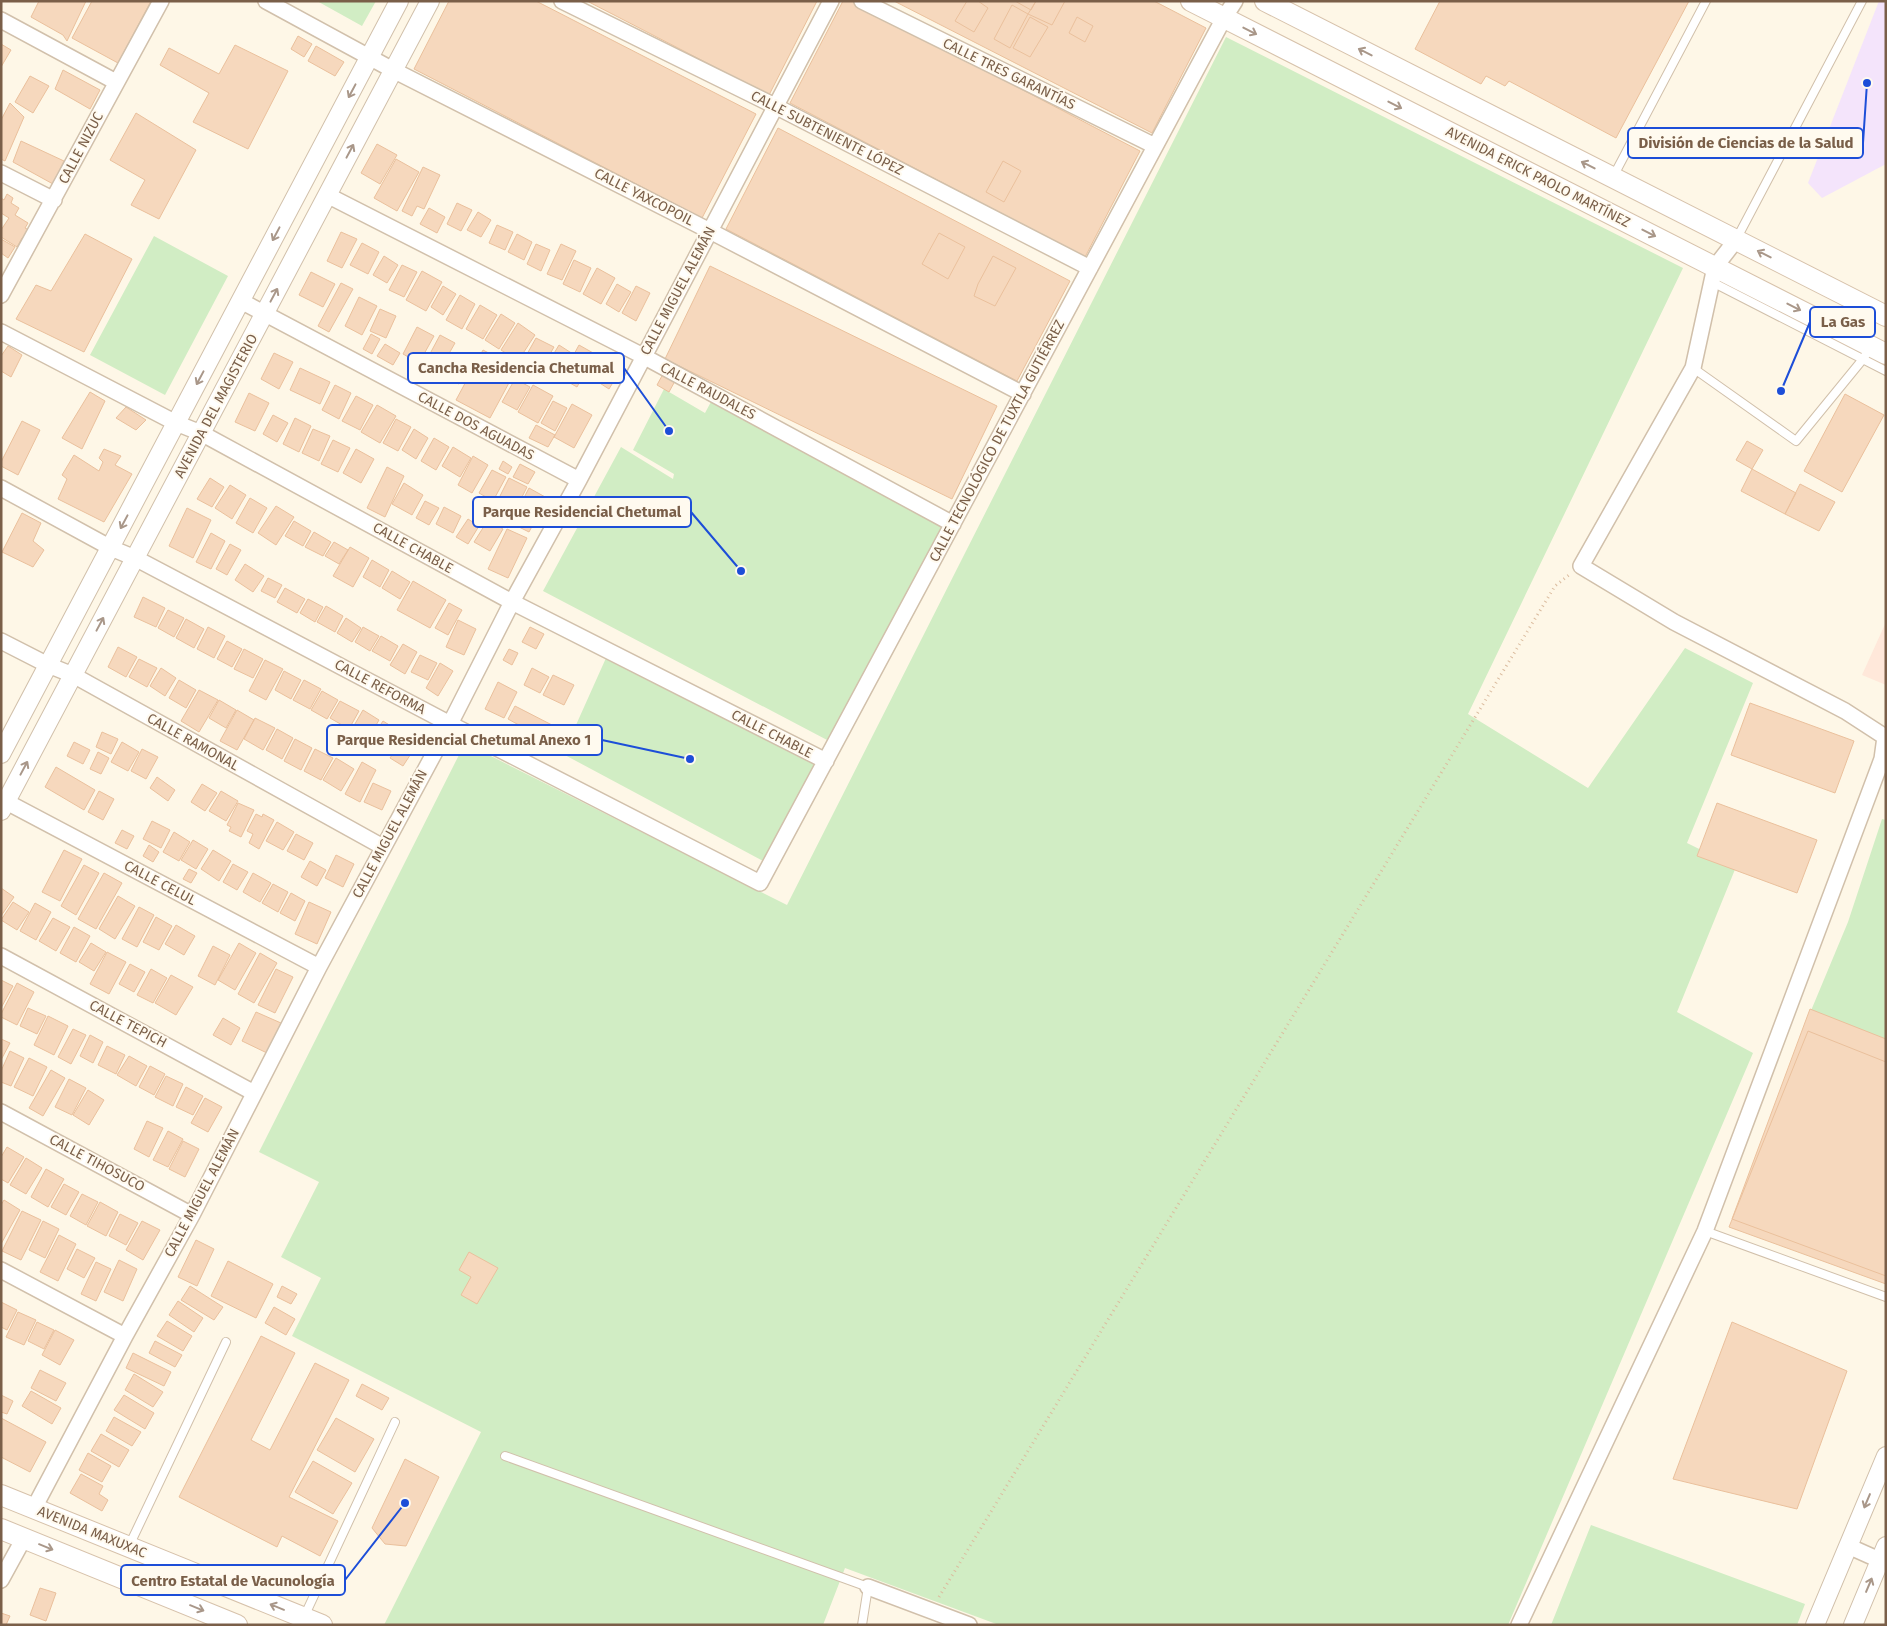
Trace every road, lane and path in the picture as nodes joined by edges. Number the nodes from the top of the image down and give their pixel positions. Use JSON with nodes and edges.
{"nodes":[{"id":1,"x":161,"y":1,"type":"edge"},
{"id":2,"x":266,"y":1,"type":"edge"},
{"id":3,"x":399,"y":1,"type":"edge"},
{"id":4,"x":430,"y":1,"type":"edge"},
{"id":5,"x":562,"y":1,"type":"edge"},
{"id":6,"x":831,"y":1,"type":"edge"},
{"id":7,"x":862,"y":1,"type":"edge"},
{"id":8,"x":1191,"y":1,"type":"edge"},
{"id":9,"x":1235,"y":1,"type":"edge"},
{"id":10,"x":1265,"y":1,"type":"edge"},
{"id":11,"x":1706,"y":1,"type":"edge"},
{"id":12,"x":1862,"y":1,"type":"edge"},
{"id":13,"x":1224,"y":18,"type":"junction"},
{"id":14,"x":1,"y":20,"type":"edge"},
{"id":15,"x":370,"y":57,"type":"junction"},
{"id":16,"x":393,"y":70,"type":"junction"},
{"id":17,"x":116,"y":82,"type":"junction"},
{"id":18,"x":775,"y":106,"type":"junction"},
{"id":19,"x":1155,"y":146,"type":"junction"},
{"id":20,"x":1,"y":173,"type":"edge"},
{"id":21,"x":1613,"y":177,"type":"junction"},
{"id":22,"x":327,"y":194,"type":"junction"},
{"id":23,"x":54,"y":200,"type":"junction"},
{"id":24,"x":710,"y":231,"type":"junction"},
{"id":25,"x":1736,"y":240,"type":"junction"},
{"id":26,"x":1090,"y":268,"type":"junction"},
{"id":27,"x":1714,"y":275,"type":"junction"},
{"id":28,"x":1,"y":295,"type":"edge"},
{"id":29,"x":241,"y":301,"type":"junction"},
{"id":30,"x":264,"y":314,"type":"junction"},
{"id":31,"x":1886,"y":316,"type":"edge"},
{"id":32,"x":1,"y":332,"type":"edge"},
{"id":33,"x":1873,"y":353,"type":"edge"},
{"id":34,"x":643,"y":356,"type":"junction"},
{"id":35,"x":1693,"y":368,"type":"junction"},
{"id":36,"x":1886,"y":371,"type":"edge"},
{"id":37,"x":1022,"y":394,"type":"junction"},
{"id":38,"x":176,"y":423,"type":"junction"},
{"id":39,"x":201,"y":433,"type":"junction"},
{"id":40,"x":579,"y":480,"type":"junction"},
{"id":41,"x":1,"y":488,"type":"edge"},
{"id":42,"x":953,"y":524,"type":"junction"},
{"id":43,"x":111,"y":548,"type":"junction"},
{"id":44,"x":135,"y":558,"type":"junction"},
{"id":45,"x":1581,"y":566,"type":"junction"},
{"id":46,"x":512,"y":602,"type":"junction"},
{"id":47,"x":1,"y":641,"type":"edge"},
{"id":48,"x":48,"y":665,"type":"junction"},
{"id":49,"x":73,"y":675,"type":"junction"},
{"id":50,"x":450,"y":724,"type":"junction"},
{"id":51,"x":1,"y":754,"type":"edge"},
{"id":52,"x":826,"y":761,"type":"junction"},
{"id":53,"x":3,"y":804,"type":"edge"},
{"id":54,"x":383,"y":847,"type":"junction"},
{"id":55,"x":760,"y":883,"type":"joint"},
{"id":56,"x":1,"y":956,"type":"edge"},
{"id":57,"x":319,"y":967,"type":"junction"},
{"id":58,"x":254,"y":1092,"type":"junction"},
{"id":59,"x":1,"y":1112,"type":"edge"},
{"id":60,"x":192,"y":1215,"type":"junction"},
{"id":61,"x":1705,"y":1231,"type":"junction"},
{"id":62,"x":1,"y":1270,"type":"edge"},
{"id":63,"x":1886,"y":1297,"type":"edge"},
{"id":64,"x":124,"y":1336,"type":"junction"},
{"id":65,"x":226,"y":1342,"type":"dead end"},
{"id":66,"x":395,"y":1422,"type":"dead end"},
{"id":67,"x":506,"y":1456,"type":"dead end"},
{"id":68,"x":1886,"y":1456,"type":"edge"},
{"id":69,"x":1,"y":1495,"type":"edge"},
{"id":70,"x":34,"y":1508,"type":"junction"},
{"id":71,"x":1,"y":1529,"type":"edge"},
{"id":72,"x":24,"y":1538,"type":"junction"},
{"id":73,"x":129,"y":1546,"type":"junction"},
{"id":74,"x":1848,"y":1546,"type":"junction"},
{"id":75,"x":1884,"y":1556,"type":"edge"},
{"id":76,"x":1,"y":1580,"type":"edge"},
{"id":77,"x":868,"y":1587,"type":"junction"},
{"id":78,"x":931,"y":1610,"type":"junction"},
{"id":79,"x":304,"y":1617,"type":"junction"},
{"id":80,"x":238,"y":1625,"type":"edge"},
{"id":81,"x":322,"y":1625,"type":"edge"},
{"id":82,"x":862,"y":1625,"type":"edge"},
{"id":83,"x":969,"y":1625,"type":"edge"},
{"id":84,"x":1518,"y":1625,"type":"edge"},
{"id":85,"x":1815,"y":1625,"type":"edge"},
{"id":86,"x":1853,"y":1625,"type":"edge"}],
"edges":[{"from":1,"to":17,"type":"street","name":"CALLE NIZUC"},
{"from":2,"to":15,"type":"street","name":"CALLE YAXCOPOIL"},
{"from":3,"to":15,"type":"street","name":"AVENIDA DEL MAGISTERIO"},
{"from":4,"to":16,"type":"street","name":"AVENIDA DEL MAGISTERIO"},
{"from":5,"to":18,"type":"street","name":"CALLE SUBTENIENTE LÓPEZ"},
{"from":6,"to":18,"type":"street","name":"CALLE MIGUEL ALEMÁN"},
{"from":7,"to":19,"type":"street","name":"CALLE TRES GARANTÍAS"},
{"from":8,"to":13,"type":"main road","name":"AVENIDA ERICK PAOLO MARTÍNEZ"},
{"from":9,"to":13,"type":"street","name":"CALLE TECNOLÓGICO DE TUXTLA GUTIÉRREZ"},
{"from":21,"to":10,"type":"main road","one_way":true},
{"from":11,"to":21,"type":"lane"},
{"from":12,"to":25,"type":"lane"},
{"from":13,"to":19,"type":"street","name":"CALLE TECNOLÓGICO DE TUXTLA GUTIÉRREZ"},
{"from":13,"to":27,"type":"main road","name":"AVENIDA ERICK PAOLO MARTÍNEZ","one_way":true},
{"from":14,"to":17,"type":"street"},
{"from":15,"to":16,"type":"street","name":"CALLE YAXCOPOIL"},
{"from":15,"to":29,"type":"street","name":"AVENIDA DEL MAGISTERIO","one_way":true},
{"from":22,"to":16,"type":"street","name":"AVENIDA DEL MAGISTERIO","one_way":true},
{"from":16,"to":24,"type":"street","name":"CALLE YAXCOPOIL"},
{"from":17,"to":23,"type":"street","name":"CALLE NIZUC"},
{"from":18,"to":24,"type":"street","name":"CALLE MIGUEL ALEMÁN"},
{"from":18,"to":26,"type":"street","name":"CALLE SUBTENIENTE LÓPEZ"},
{"from":19,"to":26,"type":"street","name":"CALLE TECNOLÓGICO DE TUXTLA GUTIÉRREZ"},
{"from":20,"to":23,"type":"street"},
{"from":21,"to":25,"type":"main road"},
{"from":30,"to":22,"type":"street","name":"AVENIDA DEL MAGISTERIO","one_way":true},
{"from":22,"to":34,"type":"street","name":"CALLE RAUDALES"},
{"from":23,"to":28,"type":"street","name":"CALLE NIZUC"},
{"from":24,"to":34,"type":"street","name":"CALLE MIGUEL ALEMÁN"},
{"from":24,"to":37,"type":"street","name":"CALLE YAXCOPOIL"},
{"from":25,"to":27,"type":"street"},
{"from":31,"to":25,"type":"main road","one_way":true},
{"from":26,"to":37,"type":"street","name":"CALLE TECNOLÓGICO DE TUXTLA GUTIÉRREZ"},
{"from":27,"to":33,"type":"main road","name":"AVENIDA ERICK PAOLO MARTÍNEZ"},
{"from":27,"to":35,"type":"street"},
{"from":29,"to":30,"type":"street","name":"CALLE DOS AGUADAS"},
{"from":29,"to":38,"type":"street","name":"AVENIDA DEL MAGISTERIO","one_way":true},
{"from":30,"to":39,"type":"street","name":"AVENIDA DEL MAGISTERIO"},
{"from":30,"to":40,"type":"street","name":"CALLE DOS AGUADAS"},
{"from":32,"to":38,"type":"street","name":"CALLE CHABLE"},
{"from":33,"to":35,"type":"lane"},
{"from":33,"to":36,"type":"lane"},
{"from":34,"to":40,"type":"street","name":"CALLE MIGUEL ALEMÁN"},
{"from":34,"to":42,"type":"street","name":"CALLE RAUDALES"},
{"from":35,"to":45,"type":"street"},
{"from":37,"to":42,"type":"street","name":"CALLE TECNOLÓGICO DE TUXTLA GUTIÉRREZ"},
{"from":38,"to":39,"type":"street","name":"CALLE CHABLE"},
{"from":38,"to":43,"type":"street","name":"AVENIDA DEL MAGISTERIO","one_way":true},
{"from":39,"to":44,"type":"street","name":"AVENIDA DEL MAGISTERIO"},
{"from":39,"to":46,"type":"street","name":"CALLE CHABLE"},
{"from":40,"to":46,"type":"street","name":"CALLE MIGUEL ALEMÁN"},
{"from":41,"to":43,"type":"street","name":"CALLE REFORMA"},
{"from":42,"to":52,"type":"street","name":"CALLE TECNOLÓGICO DE TUXTLA GUTIÉRREZ"},
{"from":43,"to":44,"type":"street","name":"CALLE REFORMA"},
{"from":43,"to":48,"type":"street","name":"AVENIDA DEL MAGISTERIO"},
{"from":49,"to":44,"type":"street","name":"AVENIDA DEL MAGISTERIO","one_way":true},
{"from":44,"to":50,"type":"street","name":"CALLE REFORMA"},
{"from":45,"to":61,"type":"street"},
{"from":45,"to":78,"type":"path"},
{"from":46,"to":50,"type":"street","name":"CALLE MIGUEL ALEMÁN"},
{"from":46,"to":52,"type":"street","name":"CALLE CHABLE"},
{"from":47,"to":48,"type":"street","name":"CALLE RAMONAL"},
{"from":48,"to":49,"type":"street","name":"CALLE RAMONAL"},
{"from":48,"to":51,"type":"street","name":"AVENIDA DEL MAGISTERIO"},
{"from":53,"to":49,"type":"street","name":"AVENIDA DEL MAGISTERIO","one_way":true},
{"from":49,"to":54,"type":"street","name":"CALLE RAMONAL"},
{"from":50,"to":54,"type":"street","name":"CALLE MIGUEL ALEMÁN"},
{"from":50,"to":55,"type":"street","name":"CALLE REFORMA"},
{"from":52,"to":55,"type":"street","name":"CALLE TECNOLÓGICO DE TUXTLA GUTIÉRREZ"},
{"from":53,"to":57,"type":"street","name":"CALLE CELUL"},
{"from":54,"to":57,"type":"street","name":"CALLE MIGUEL ALEMÁN"},
{"from":56,"to":58,"type":"street","name":"CALLE TEPICH"},
{"from":57,"to":58,"type":"street","name":"CALLE MIGUEL ALEMÁN"},
{"from":58,"to":60,"type":"street","name":"CALLE MIGUEL ALEMÁN"},
{"from":59,"to":60,"type":"street","name":"CALLE TIHOSUCO"},
{"from":60,"to":64,"type":"street","name":"CALLE MIGUEL ALEMÁN"},
{"from":61,"to":63,"type":"lane"},
{"from":61,"to":84,"type":"street"},
{"from":62,"to":64,"type":"street"},
{"from":64,"to":70,"type":"street","name":"CALLE MIGUEL ALEMÁN"},
{"from":65,"to":73,"type":"lane"},
{"from":66,"to":79,"type":"lane"},
{"from":67,"to":77,"type":"lane"},
{"from":68,"to":74,"type":"street","one_way":true},
{"from":69,"to":70,"type":"main road","name":"AVENIDA MAXUXAC"},
{"from":70,"to":73,"type":"main road","name":"AVENIDA MAXUXAC"},
{"from":71,"to":72,"type":"main road"},
{"from":72,"to":76,"type":"street"},
{"from":72,"to":80,"type":"main road","one_way":true},
{"from":79,"to":73,"type":"main road","name":"AVENIDA MAXUXAC","one_way":true},
{"from":74,"to":75,"type":"street"},
{"from":74,"to":85,"type":"street"},
{"from":86,"to":75,"type":"street","one_way":true},
{"from":77,"to":78,"type":"street"},
{"from":77,"to":82,"type":"lane"},
{"from":78,"to":83,"type":"street"},
{"from":79,"to":81,"type":"main road","name":"AVENIDA MAXUXAC"}]}
